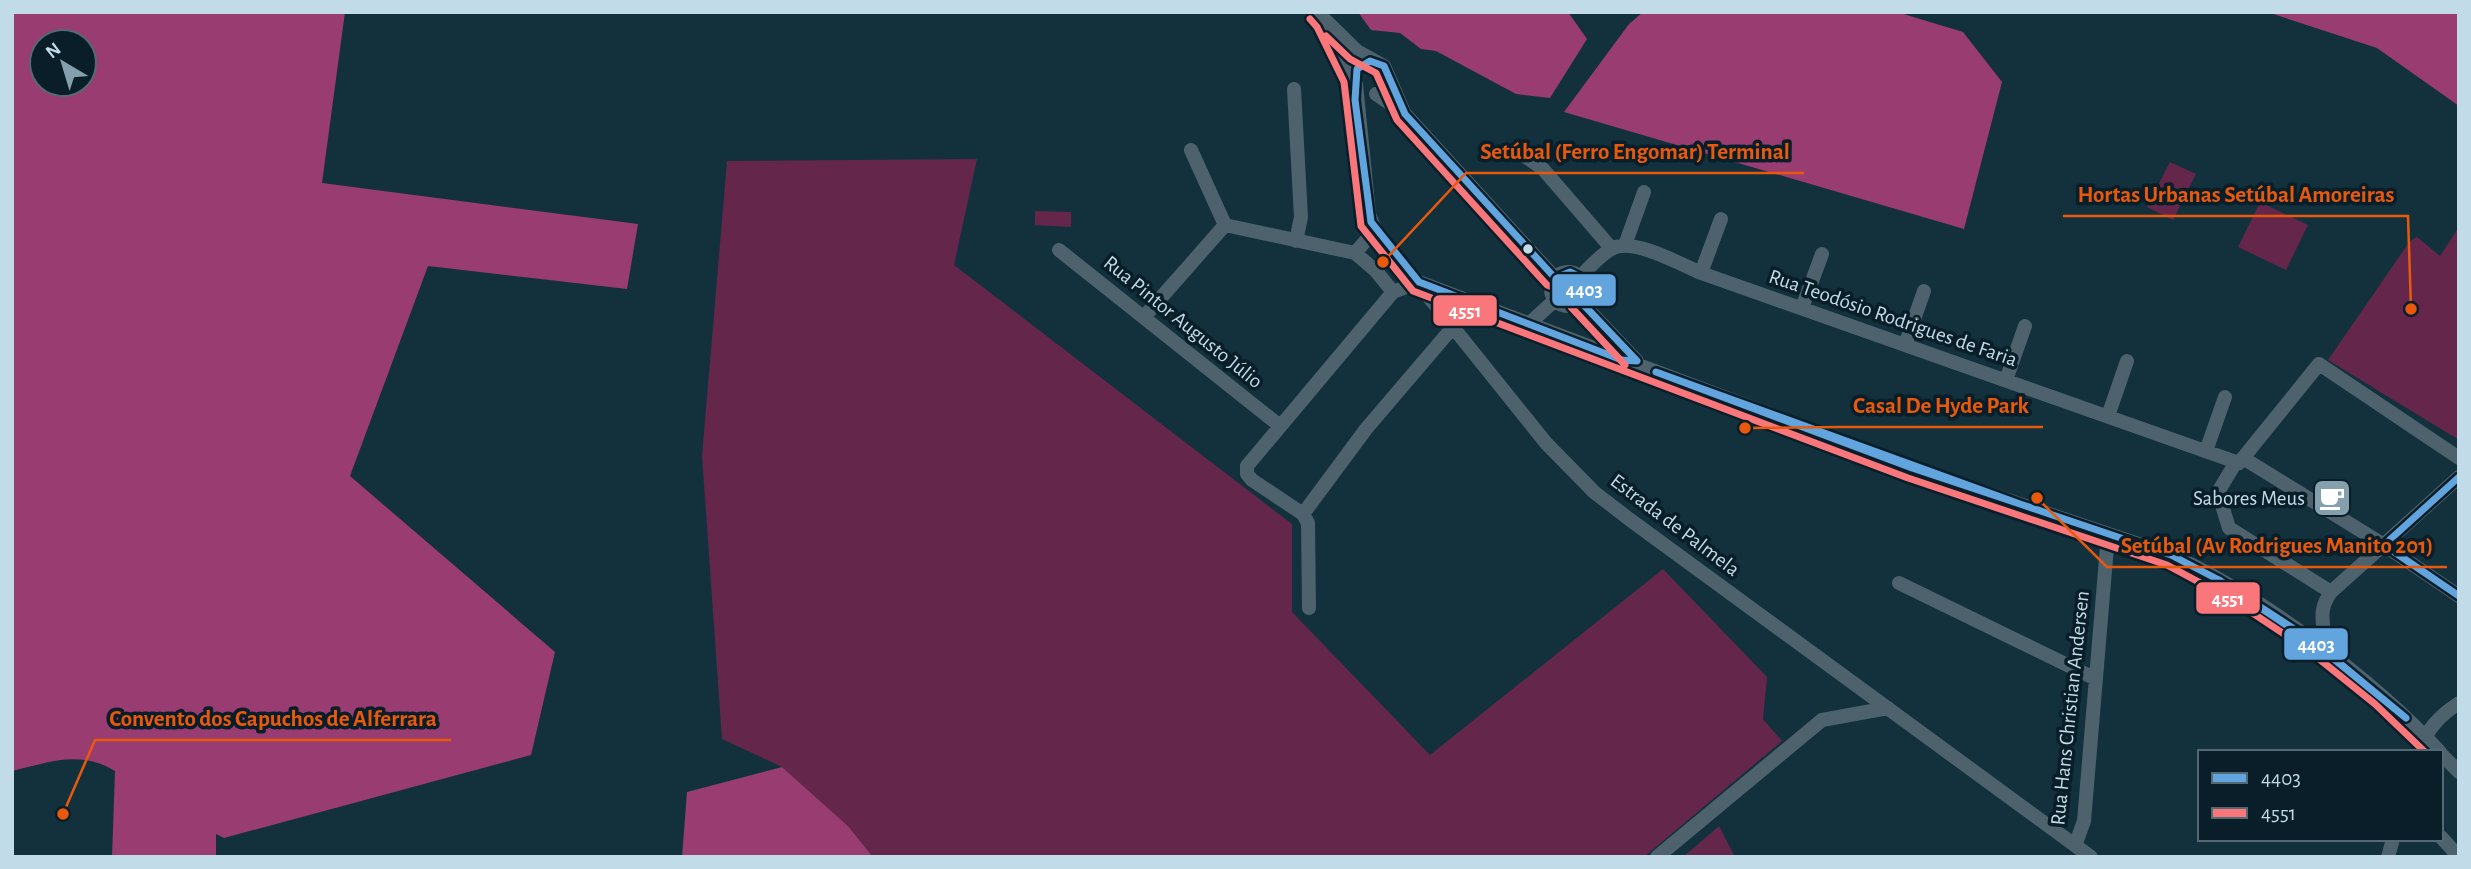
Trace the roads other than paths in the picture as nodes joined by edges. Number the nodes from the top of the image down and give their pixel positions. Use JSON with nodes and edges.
{"nodes":[{"id":1,"x":1322,"y":17,"type":"edge"},
{"id":2,"x":1375,"y":61,"type":"junction"},
{"id":3,"x":1388,"y":76,"type":"junction"},
{"id":4,"x":1355,"y":82,"type":"junction"},
{"id":5,"x":1294,"y":89,"type":"dead end"},
{"id":6,"x":1374,"y":94,"type":"junction"},
{"id":7,"x":1405,"y":114,"type":"junction"},
{"id":8,"x":1361,"y":126,"type":"junction"},
{"id":9,"x":1191,"y":150,"type":"dead end"},
{"id":10,"x":1522,"y":154,"type":"dead end"},
{"id":11,"x":1644,"y":192,"type":"dead end"},
{"id":12,"x":1721,"y":219,"type":"dead end"},
{"id":13,"x":1225,"y":225,"type":"junction"},
{"id":14,"x":1375,"y":230,"type":"junction"},
{"id":15,"x":1296,"y":241,"type":"junction"},
{"id":16,"x":1618,"y":247,"type":"junction"},
{"id":17,"x":1059,"y":250,"type":"dead end"},
{"id":18,"x":1355,"y":254,"type":"junction"},
{"id":19,"x":1822,"y":254,"type":"dead end"},
{"id":20,"x":1701,"y":273,"type":"junction"},
{"id":21,"x":1580,"y":277,"type":"junction"},
{"id":22,"x":1555,"y":278,"type":"junction"},
{"id":23,"x":1419,"y":282,"type":"junction"},
{"id":24,"x":1924,"y":291,"type":"dead end"},
{"id":25,"x":1393,"y":292,"type":"junction"},
{"id":26,"x":1555,"y":300,"type":"junction"},
{"id":27,"x":1580,"y":301,"type":"junction"},
{"id":28,"x":1802,"y":308,"type":"junction"},
{"id":29,"x":1143,"y":317,"type":"junction"},
{"id":30,"x":1531,"y":322,"type":"junction"},
{"id":31,"x":2025,"y":326,"type":"dead end"},
{"id":32,"x":1453,"y":327,"type":"junction"},
{"id":33,"x":1905,"y":345,"type":"junction"},
{"id":34,"x":1637,"y":361,"type":"junction"},
{"id":35,"x":2127,"y":361,"type":"dead end"},
{"id":36,"x":2006,"y":380,"type":"junction"},
{"id":37,"x":2225,"y":397,"type":"dead end"},
{"id":38,"x":2108,"y":416,"type":"junction"},
{"id":39,"x":1280,"y":426,"type":"junction"},
{"id":40,"x":2206,"y":451,"type":"junction"},
{"id":41,"x":2459,"y":458,"type":"edge"},
{"id":42,"x":2239,"y":461,"type":"junction"},
{"id":43,"x":2459,"y":477,"type":"edge"},
{"id":44,"x":1303,"y":514,"type":"junction"},
{"id":45,"x":2108,"y":535,"type":"junction"},
{"id":46,"x":2384,"y":545,"type":"junction"},
{"id":47,"x":1899,"y":583,"type":"dead end"},
{"id":48,"x":2331,"y":592,"type":"junction"},
{"id":49,"x":2459,"y":596,"type":"edge"},
{"id":50,"x":1308,"y":608,"type":"dead end"},
{"id":51,"x":2319,"y":647,"type":"junction"},
{"id":52,"x":2096,"y":679,"type":"junction"},
{"id":53,"x":2459,"y":702,"type":"edge"},
{"id":54,"x":1888,"y":708,"type":"junction"},
{"id":55,"x":2425,"y":736,"type":"junction"},
{"id":56,"x":2420,"y":750,"type":"edge"},
{"id":57,"x":2437,"y":750,"type":"edge"},
{"id":58,"x":2443,"y":756,"type":"edge"},
{"id":59,"x":2459,"y":772,"type":"edge"},
{"id":60,"x":2443,"y":839,"type":"edge"},
{"id":61,"x":2076,"y":843,"type":"junction"},
{"id":62,"x":1657,"y":857,"type":"edge"},
{"id":63,"x":2091,"y":857,"type":"edge"},
{"id":64,"x":2459,"y":857,"type":"edge"}],
"edges":[{"from":1,"to":2,"type":"street","name":"Estrada de Palmela"},
{"from":1,"to":4,"type":"street","name":"Estrada de Palmela"},
{"from":2,"to":3,"type":"street"},
{"from":2,"to":4,"type":"street"},
{"from":3,"to":6,"type":"street"},
{"from":3,"to":7,"type":"street"},
{"from":4,"to":6,"type":"street"},
{"from":4,"to":8,"type":"street","name":"Estrada de Palmela"},
{"from":5,"to":15,"type":"street"},
{"from":6,"to":7,"type":"street"},
{"from":6,"to":8,"type":"street","name":"Estrada de Palmela"},
{"from":7,"to":22,"type":"street"},
{"from":8,"to":14,"type":"street","name":"Estrada de Palmela"},
{"from":9,"to":13,"type":"street"},
{"from":10,"to":16,"type":"street"},
{"from":11,"to":16,"type":"street"},
{"from":12,"to":20,"type":"street"},
{"from":13,"to":15,"type":"street"},
{"from":13,"to":29,"type":"street"},
{"from":14,"to":18,"type":"street"},
{"from":14,"to":23,"type":"street","name":"Estrada de Palmela"},
{"from":15,"to":18,"type":"street"},
{"from":16,"to":20,"type":"street","name":"Rua Teodósio Rodrigues de Faria"},
{"from":16,"to":21,"type":"street"},
{"from":17,"to":29,"type":"street","name":"Rua Pintor Augusto Júlio"},
{"from":18,"to":25,"type":"street"},
{"from":19,"to":28,"type":"street"},
{"from":20,"to":28,"type":"street","name":"Rua Teodósio Rodrigues de Faria"},
{"from":21,"to":22,"type":"street"},
{"from":21,"to":27,"type":"street"},
{"from":22,"to":26,"type":"street"},
{"from":23,"to":25,"type":"street"},
{"from":23,"to":30,"type":"street"},
{"from":23,"to":32,"type":"street","name":"Estrada de Palmela"},
{"from":24,"to":33,"type":"street"},
{"from":25,"to":39,"type":"street"},
{"from":26,"to":27,"type":"street"},
{"from":26,"to":30,"type":"street"},
{"from":27,"to":34,"type":"street"},
{"from":28,"to":33,"type":"street","name":"Rua Teodósio Rodrigues de Faria"},
{"from":29,"to":39,"type":"street","name":"Rua Pintor Augusto Júlio"},
{"from":30,"to":34,"type":"street"},
{"from":31,"to":36,"type":"street"},
{"from":32,"to":44,"type":"street"},
{"from":32,"to":54,"type":"street","name":"Estrada de Palmela"},
{"from":33,"to":36,"type":"street","name":"Rua Teodósio Rodrigues de Faria"},
{"from":34,"to":45,"type":"street"},
{"from":35,"to":38,"type":"street"},
{"from":36,"to":38,"type":"street","name":"Rua Teodósio Rodrigues de Faria"},
{"from":37,"to":40,"type":"street"},
{"from":38,"to":40,"type":"street","name":"Rua Teodósio Rodrigues de Faria"},
{"from":39,"to":44,"type":"street"},
{"from":40,"to":42,"type":"street","name":"Rua Teodósio Rodrigues de Faria"},
{"from":41,"to":42,"type":"street"},
{"from":42,"to":46,"type":"street","name":"Rua Teodósio Rodrigues de Faria"},
{"from":42,"to":48,"type":"street"},
{"from":43,"to":46,"type":"street"},
{"from":44,"to":50,"type":"street"},
{"from":45,"to":51,"type":"street"},
{"from":45,"to":52,"type":"street","name":"Rua Hans Christian Andersen"},
{"from":46,"to":48,"type":"street"},
{"from":46,"to":49,"type":"street","name":"Rua Teodósio Rodrigues de Faria"},
{"from":47,"to":52,"type":"street"},
{"from":48,"to":51,"type":"street"},
{"from":51,"to":55,"type":"street"},
{"from":52,"to":61,"type":"street","name":"Rua Hans Christian Andersen"},
{"from":53,"to":55,"type":"street"},
{"from":54,"to":61,"type":"street","name":"Estrada de Palmela"},
{"from":54,"to":62,"type":"street"},
{"from":55,"to":56,"type":"street"},
{"from":55,"to":57,"type":"street"},
{"from":58,"to":59,"type":"street"},
{"from":60,"to":64,"type":"street"},
{"from":61,"to":63,"type":"street","name":"Estrada de Palmela"}]}
